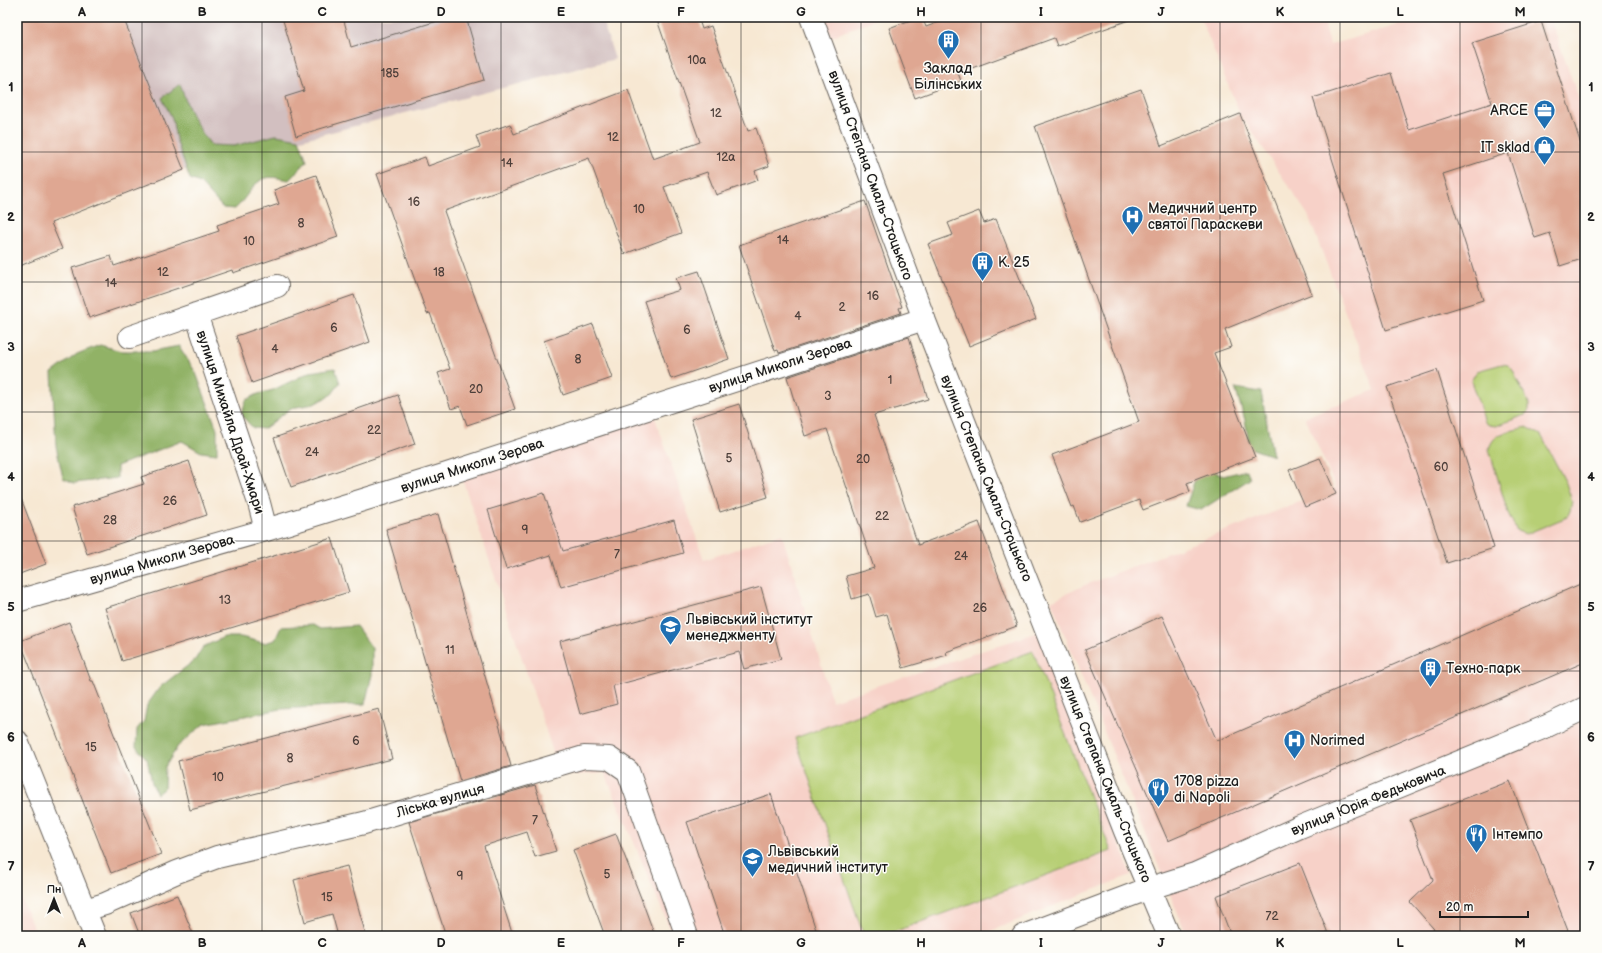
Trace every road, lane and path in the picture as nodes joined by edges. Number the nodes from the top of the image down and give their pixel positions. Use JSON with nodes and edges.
{"nodes":[{"id":1,"x":811,"y":17,"type":"edge"},
{"id":2,"x":277,"y":286,"type":"dead end"},
{"id":3,"x":196,"y":314,"type":"junction"},
{"id":4,"x":924,"y":319,"type":"junction"},
{"id":5,"x":130,"y":337,"type":"dead end"},
{"id":6,"x":266,"y":530,"type":"junction"},
{"id":7,"x":17,"y":601,"type":"edge"},
{"id":8,"x":1585,"y":708,"type":"edge"},
{"id":9,"x":17,"y":741,"type":"edge"},
{"id":10,"x":1150,"y":888,"type":"junction"},
{"id":11,"x":85,"y":910,"type":"junction"},
{"id":12,"x":95,"y":936,"type":"edge"},
{"id":13,"x":687,"y":936,"type":"edge"},
{"id":14,"x":1024,"y":936,"type":"edge"},
{"id":15,"x":1169,"y":936,"type":"edge"}],
"edges":[{"from":1,"to":4,"type":"street","name":"вулиця Степана Смаль-Стоцького"},
{"from":2,"to":3,"type":"street","name":"вулиця Михайла Драй-Хмари"},
{"from":3,"to":5,"type":"street","name":"вулиця Михайла Драй-Хмари"},
{"from":3,"to":6,"type":"street","name":"вулиця Михайла Драй-Хмари"},
{"from":4,"to":6,"type":"street","name":"вулиця Миколи Зерова"},
{"from":4,"to":10,"type":"street","name":"вулиця Степана Смаль-Стоцького"},
{"from":6,"to":7,"type":"street","name":"вулиця Миколи Зерова"},
{"from":8,"to":10,"type":"street","name":"вулиця Юрія Федьковича"},
{"from":9,"to":11,"type":"street"},
{"from":10,"to":14,"type":"street","name":"вулиця Юрія Федьковича"},
{"from":10,"to":15,"type":"street","name":"вулиця Степана Смаль-Стоцького"},
{"from":11,"to":12,"type":"street"},
{"from":11,"to":13,"type":"street","name":"Ліська вулиця"}]}
